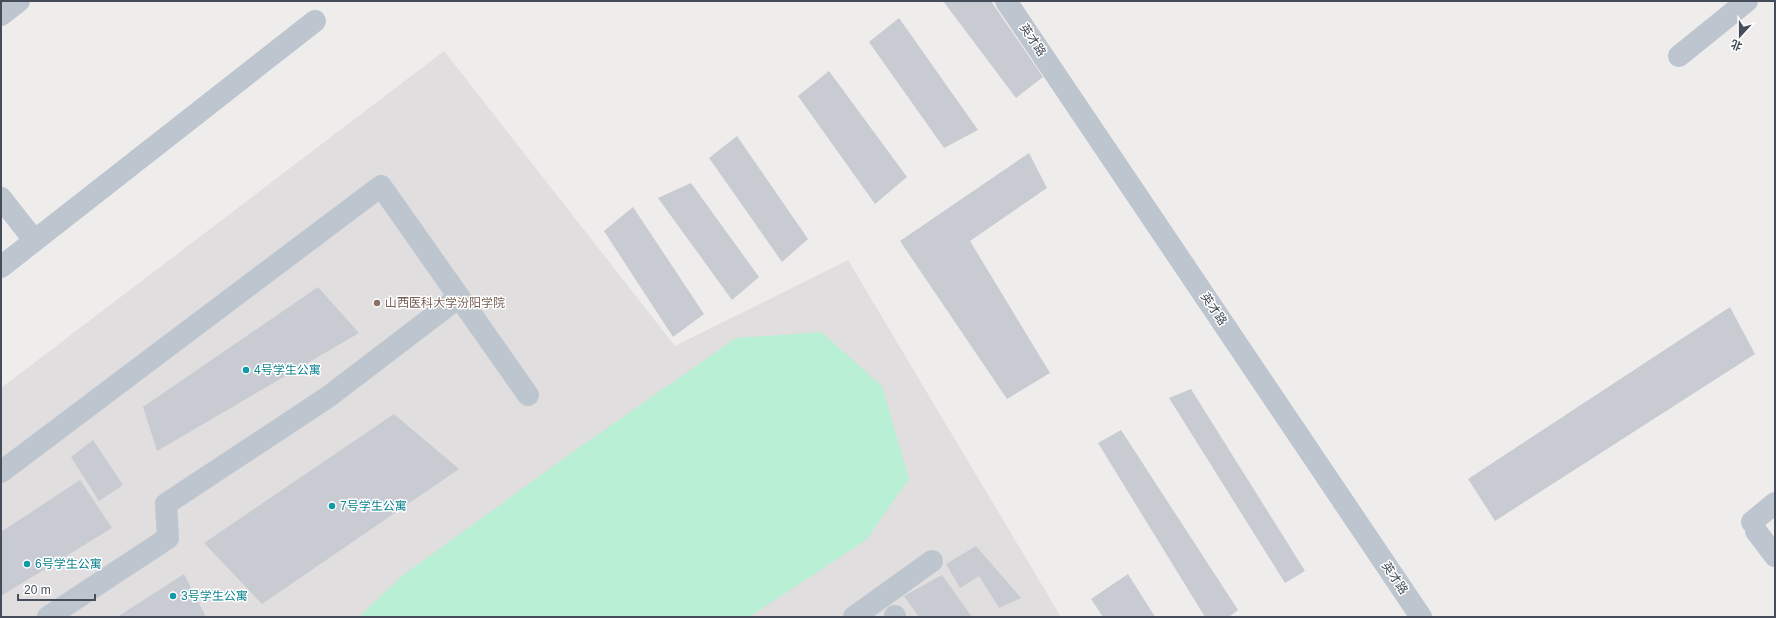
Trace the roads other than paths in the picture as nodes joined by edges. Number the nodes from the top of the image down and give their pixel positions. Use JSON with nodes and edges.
{"nodes":[{"id":1,"x":19,"y":1,"type":"edge"},
{"id":2,"x":1006,"y":1,"type":"edge"},
{"id":3,"x":1747,"y":1,"type":"edge"},
{"id":4,"x":1,"y":15,"type":"edge"},
{"id":5,"x":315,"y":21,"type":"dead end"},
{"id":6,"x":1679,"y":56,"type":"dead end"},
{"id":7,"x":1,"y":198,"type":"edge"},
{"id":8,"x":34,"y":240,"type":"junction"},
{"id":9,"x":1,"y":267,"type":"edge"},
{"id":10,"x":459,"y":297,"type":"junction"},
{"id":11,"x":528,"y":395,"type":"dead end"},
{"id":12,"x":1,"y":472,"type":"edge"},
{"id":13,"x":1775,"y":503,"type":"edge"},
{"id":14,"x":1775,"y":556,"type":"edge"},
{"id":15,"x":932,"y":561,"type":"dead end"},
{"id":16,"x":48,"y":617,"type":"edge"},
{"id":17,"x":854,"y":617,"type":"edge"},
{"id":18,"x":1421,"y":617,"type":"edge"}],
"edges":[{"from":1,"to":4,"type":"street"},
{"from":2,"to":18,"type":"street","name":"英才路"},
{"from":3,"to":6,"type":"street"},
{"from":5,"to":8,"type":"street"},
{"from":7,"to":8,"type":"street"},
{"from":8,"to":9,"type":"street"},
{"from":10,"to":11,"type":"street"},
{"from":10,"to":12,"type":"street"},
{"from":10,"to":16,"type":"street"},
{"from":13,"to":14,"type":"street"},
{"from":15,"to":17,"type":"street"}]}
